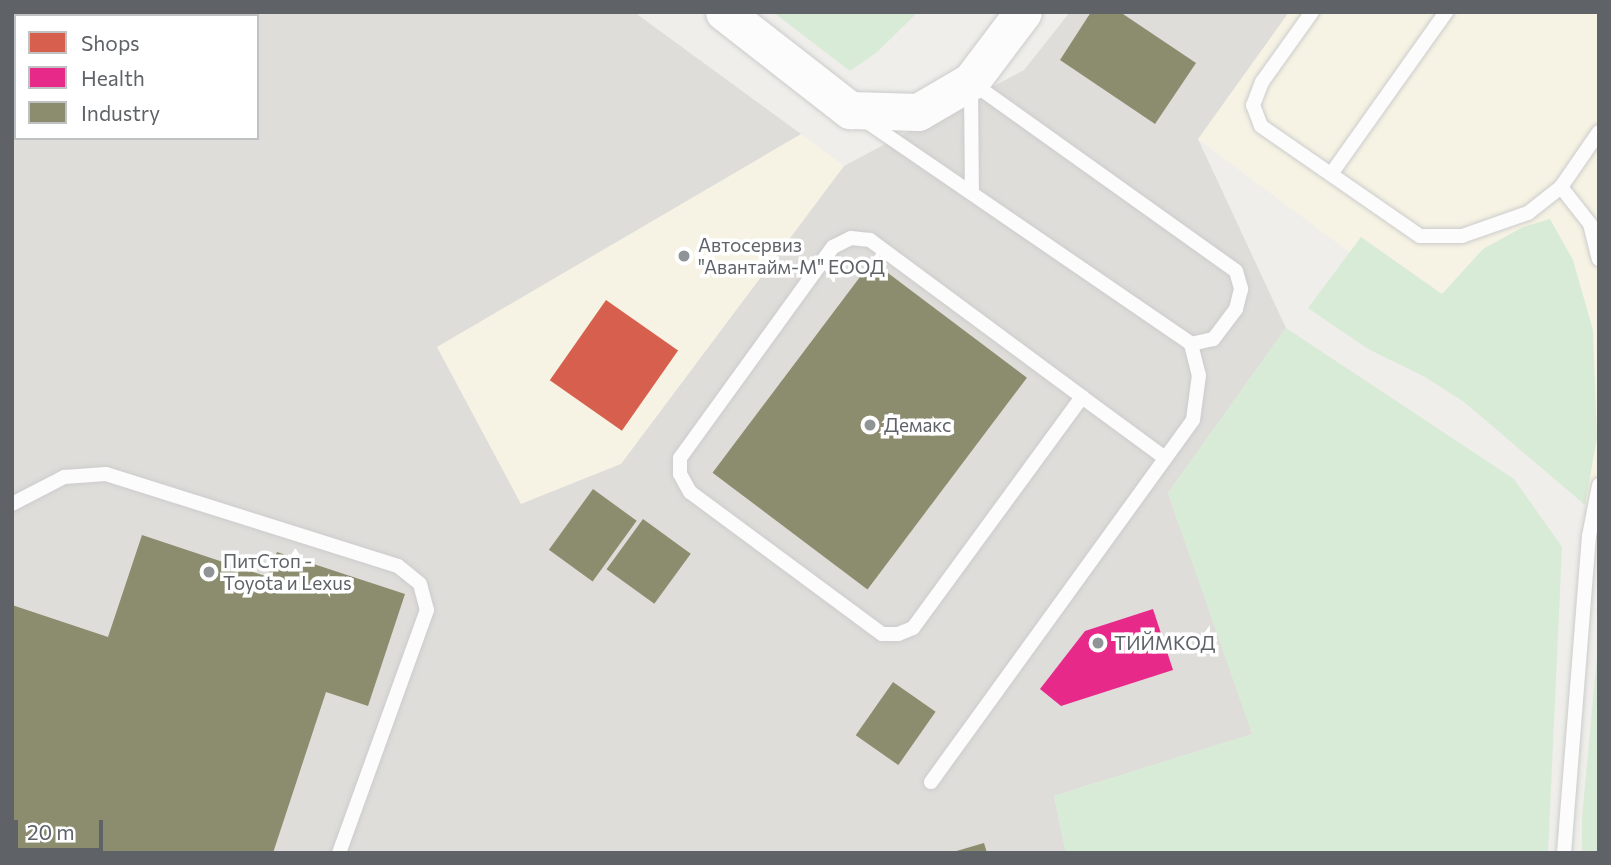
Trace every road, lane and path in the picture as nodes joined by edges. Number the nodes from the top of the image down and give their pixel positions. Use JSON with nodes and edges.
{"nodes":[{"id":1,"x":724,"y":12,"type":"edge"},
{"id":2,"x":1023,"y":12,"type":"edge"},
{"id":3,"x":1312,"y":12,"type":"edge"},
{"id":4,"x":1446,"y":12,"type":"edge"},
{"id":5,"x":971,"y":81,"type":"junction"},
{"id":6,"x":850,"y":110,"type":"junction"},
{"id":7,"x":1599,"y":132,"type":"edge"},
{"id":8,"x":1331,"y":174,"type":"junction"},
{"id":9,"x":1561,"y":187,"type":"junction"},
{"id":10,"x":972,"y":191,"type":"junction"},
{"id":11,"x":1599,"y":259,"type":"edge"},
{"id":12,"x":1191,"y":344,"type":"junction"},
{"id":13,"x":1082,"y":397,"type":"junction"},
{"id":14,"x":1166,"y":458,"type":"junction"},
{"id":15,"x":1599,"y":485,"type":"edge"},
{"id":16,"x":12,"y":504,"type":"edge"},
{"id":17,"x":930,"y":782,"type":"dead end"},
{"id":18,"x":339,"y":853,"type":"edge"},
{"id":19,"x":1564,"y":853,"type":"edge"}],
"edges":[{"from":1,"to":6,"type":"street"},
{"from":2,"to":5,"type":"street"},
{"from":3,"to":8,"type":"lane"},
{"from":4,"to":8,"type":"lane"},
{"from":5,"to":6,"type":"street"},
{"from":5,"to":10,"type":"lane"},
{"from":5,"to":12,"type":"lane"},
{"from":6,"to":10,"type":"lane"},
{"from":7,"to":9,"type":"lane"},
{"from":8,"to":9,"type":"lane"},
{"from":9,"to":11,"type":"lane"},
{"from":10,"to":12,"type":"lane"},
{"from":12,"to":14,"type":"lane"},
{"from":13,"to":13,"type":"lane"},
{"from":13,"to":14,"type":"lane"},
{"from":14,"to":17,"type":"lane"},
{"from":15,"to":19,"type":"lane"},
{"from":16,"to":18,"type":"lane"}]}
